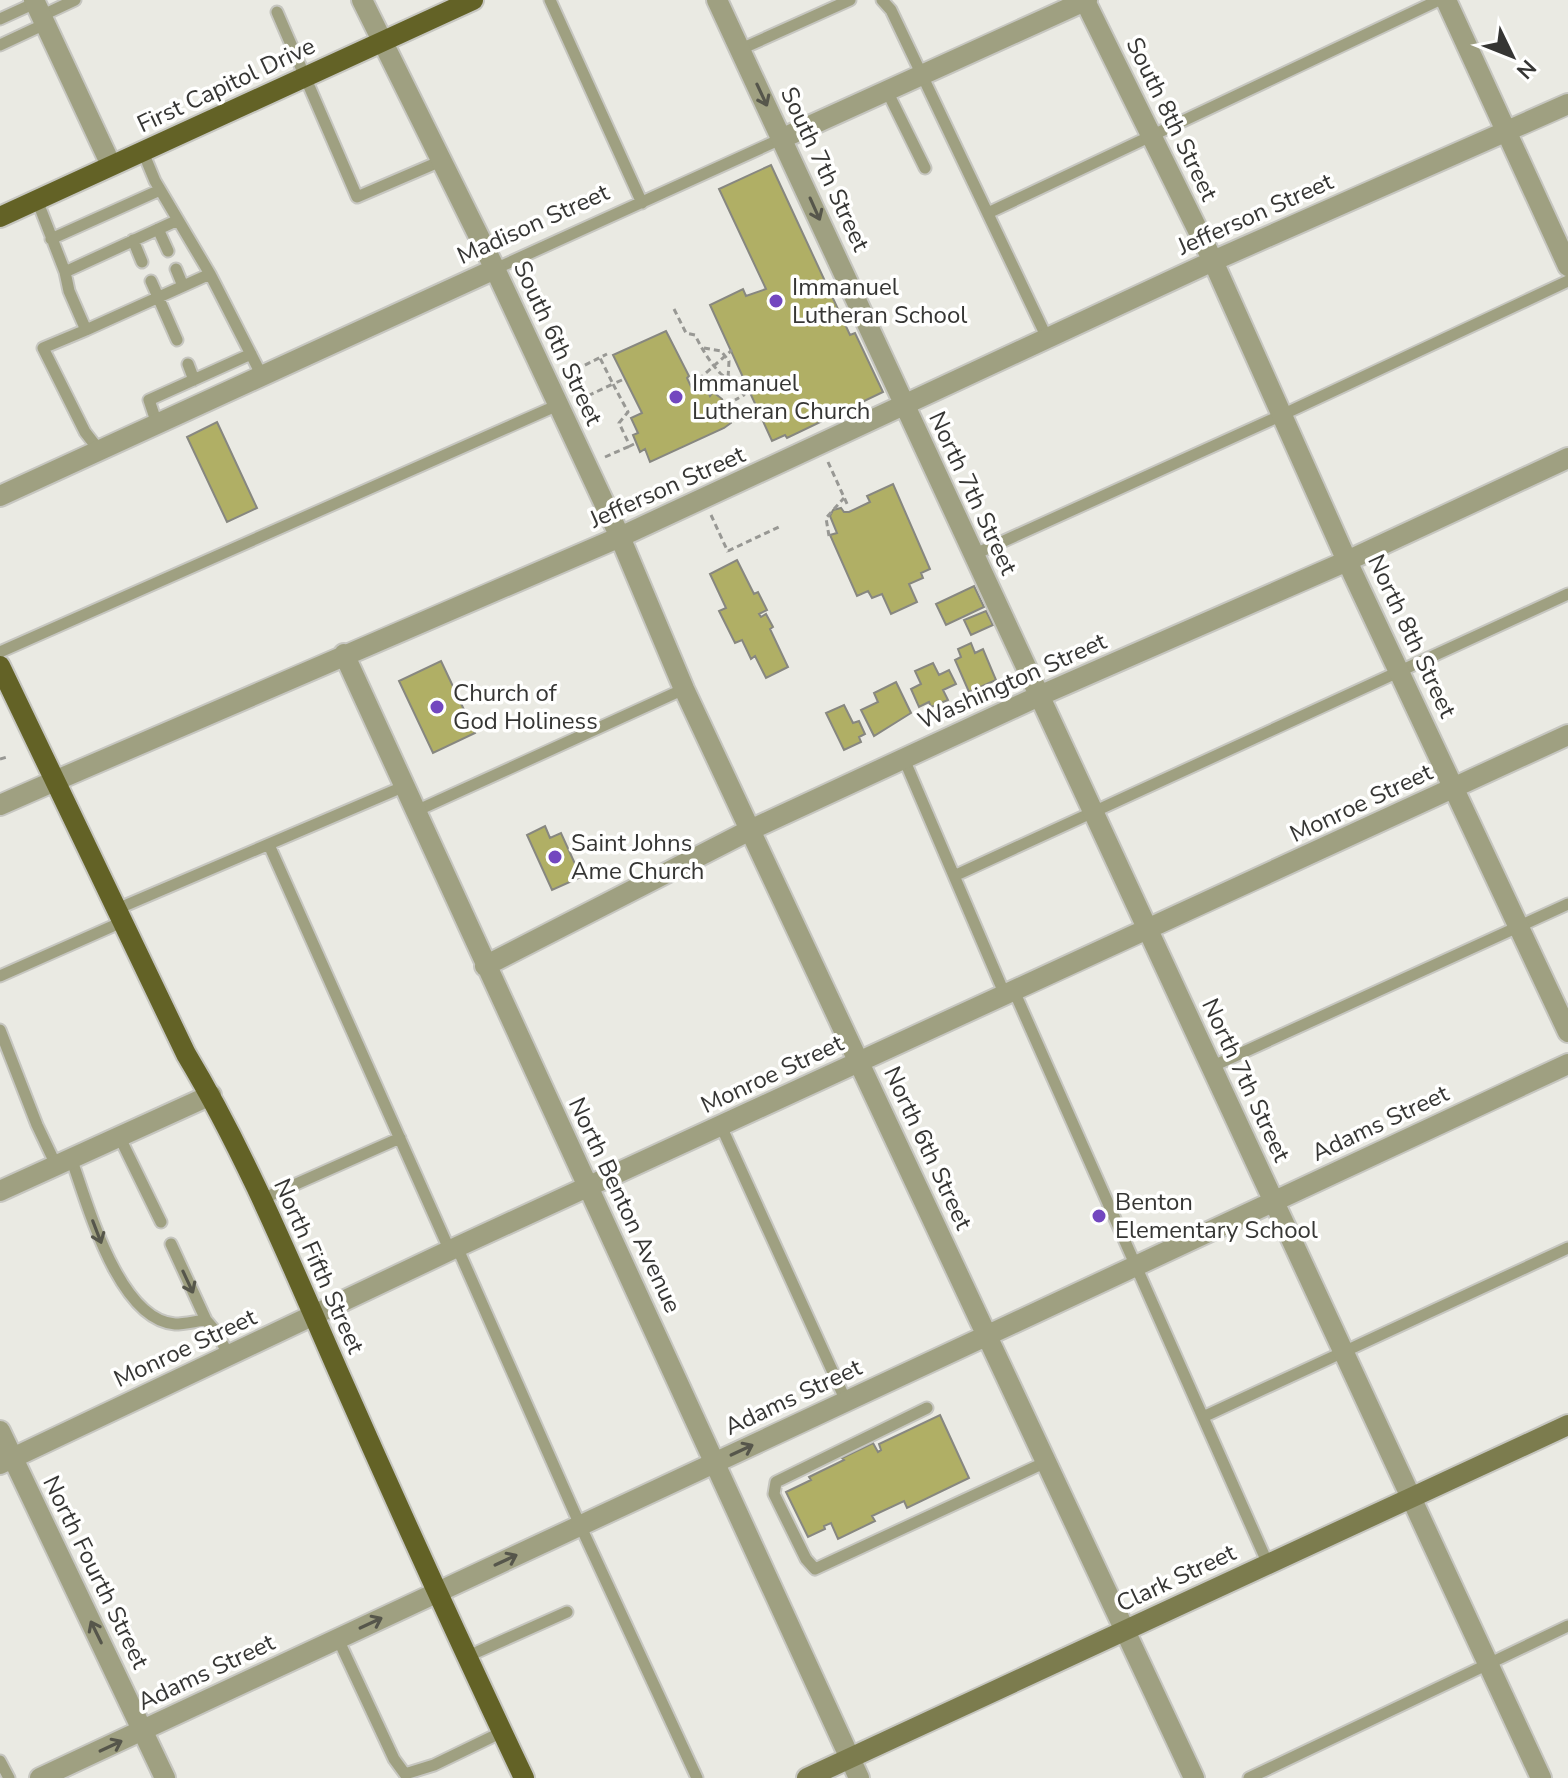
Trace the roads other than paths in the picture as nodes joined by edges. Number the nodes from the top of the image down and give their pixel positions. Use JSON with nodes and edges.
{"nodes":[{"id":1,"x":75,"y":0,"type":"edge"},
{"id":2,"x":362,"y":0,"type":"edge"},
{"id":3,"x":473,"y":0,"type":"edge"},
{"id":4,"x":550,"y":0,"type":"edge"},
{"id":5,"x":717,"y":0,"type":"edge"},
{"id":6,"x":850,"y":0,"type":"edge"},
{"id":7,"x":882,"y":0,"type":"edge"},
{"id":8,"x":1086,"y":0,"type":"edge"},
{"id":9,"x":1439,"y":0,"type":"edge"},
{"id":10,"x":1446,"y":0,"type":"edge"},
{"id":11,"x":824,"y":5,"type":"edge"},
{"id":12,"x":39,"y":11,"type":"edge"},
{"id":13,"x":277,"y":12,"type":"dead end"},
{"id":14,"x":0,"y":19,"type":"edge"},
{"id":15,"x":381,"y":42,"type":"junction"},
{"id":16,"x":0,"y":45,"type":"edge"},
{"id":17,"x":741,"y":49,"type":"junction"},
{"id":18,"x":923,"y":75,"type":"junction"},
{"id":19,"x":305,"y":77,"type":"junction"},
{"id":20,"x":887,"y":91,"type":"junction"},
{"id":21,"x":1568,"y":104,"type":"edge"},
{"id":22,"x":1508,"y":130,"type":"junction"},
{"id":23,"x":1151,"y":135,"type":"junction"},
{"id":24,"x":783,"y":138,"type":"junction"},
{"id":25,"x":143,"y":152,"type":"junction"},
{"id":26,"x":441,"y":161,"type":"junction"},
{"id":27,"x":111,"y":165,"type":"junction"},
{"id":28,"x":925,"y":168,"type":"dead end"},
{"id":29,"x":160,"y":190,"type":"junction"},
{"id":30,"x":37,"y":200,"type":"junction"},
{"id":31,"x":642,"y":203,"type":"junction"},
{"id":32,"x":988,"y":213,"type":"junction"},
{"id":33,"x":0,"y":217,"type":"edge"},
{"id":34,"x":178,"y":220,"type":"junction"},
{"id":35,"x":158,"y":229,"type":"junction"},
{"id":36,"x":51,"y":239,"type":"junction"},
{"id":37,"x":133,"y":240,"type":"junction"},
{"id":38,"x":168,"y":251,"type":"dead end"},
{"id":39,"x":1213,"y":261,"type":"junction"},
{"id":40,"x":142,"y":262,"type":"dead end"},
{"id":41,"x":1568,"y":266,"type":"edge"},
{"id":42,"x":176,"y":269,"type":"dead end"},
{"id":43,"x":495,"y":269,"type":"junction"},
{"id":44,"x":65,"y":272,"type":"junction"},
{"id":45,"x":210,"y":274,"type":"junction"},
{"id":46,"x":151,"y":281,"type":"dead end"},
{"id":47,"x":1568,"y":281,"type":"edge"},
{"id":48,"x":183,"y":286,"type":"junction"},
{"id":49,"x":158,"y":297,"type":"junction"},
{"id":50,"x":86,"y":330,"type":"junction"},
{"id":51,"x":1047,"y":338,"type":"junction"},
{"id":52,"x":177,"y":340,"type":"dead end"},
{"id":53,"x":251,"y":354,"type":"junction"},
{"id":54,"x":188,"y":364,"type":"dead end"},
{"id":55,"x":262,"y":376,"type":"junction"},
{"id":56,"x":194,"y":380,"type":"junction"},
{"id":57,"x":558,"y":405,"type":"junction"},
{"id":58,"x":904,"y":405,"type":"junction"},
{"id":59,"x":1284,"y":414,"type":"junction"},
{"id":60,"x":157,"y":424,"type":"junction"},
{"id":61,"x":99,"y":450,"type":"junction"},
{"id":62,"x":1568,"y":458,"type":"edge"},
{"id":63,"x":0,"y":496,"type":"edge"},
{"id":64,"x":620,"y":537,"type":"junction"},
{"id":65,"x":973,"y":555,"type":"junction"},
{"id":66,"x":1347,"y":561,"type":"junction"},
{"id":67,"x":1568,"y":594,"type":"edge"},
{"id":68,"x":0,"y":652,"type":"edge"},
{"id":69,"x":344,"y":654,"type":"junction"},
{"id":70,"x":0,"y":666,"type":"edge"},
{"id":71,"x":1400,"y":672,"type":"junction"},
{"id":72,"x":684,"y":689,"type":"junction"},
{"id":73,"x":1039,"y":696,"type":"junction"},
{"id":74,"x":1568,"y":735,"type":"edge"},
{"id":75,"x":904,"y":759,"type":"junction"},
{"id":76,"x":57,"y":780,"type":"junction"},
{"id":77,"x":405,"y":786,"type":"junction"},
{"id":78,"x":1456,"y":787,"type":"junction"},
{"id":79,"x":0,"y":805,"type":"edge"},
{"id":80,"x":416,"y":811,"type":"junction"},
{"id":81,"x":1093,"y":812,"type":"junction"},
{"id":82,"x":750,"y":830,"type":"junction"},
{"id":83,"x":269,"y":845,"type":"junction"},
{"id":84,"x":954,"y":876,"type":"junction"},
{"id":85,"x":1568,"y":904,"type":"edge"},
{"id":86,"x":119,"y":915,"type":"junction"},
{"id":87,"x":1520,"y":928,"type":"junction"},
{"id":88,"x":1147,"y":929,"type":"junction"},
{"id":89,"x":485,"y":966,"type":"junction"},
{"id":90,"x":0,"y":976,"type":"edge"},
{"id":91,"x":1009,"y":993,"type":"junction"},
{"id":92,"x":0,"y":1030,"type":"edge"},
{"id":93,"x":1568,"y":1032,"type":"edge"},
{"id":94,"x":859,"y":1062,"type":"junction"},
{"id":95,"x":1568,"y":1064,"type":"edge"},
{"id":96,"x":1211,"y":1067,"type":"junction"},
{"id":97,"x":211,"y":1095,"type":"junction"},
{"id":98,"x":721,"y":1126,"type":"junction"},
{"id":99,"x":119,"y":1136,"type":"junction"},
{"id":100,"x":400,"y":1138,"type":"junction"},
{"id":101,"x":63,"y":1162,"type":"junction"},
{"id":102,"x":588,"y":1187,"type":"junction"},
{"id":103,"x":0,"y":1191,"type":"edge"},
{"id":104,"x":260,"y":1200,"type":"junction"},
{"id":105,"x":1273,"y":1201,"type":"junction"},
{"id":106,"x":161,"y":1222,"type":"dead end"},
{"id":107,"x":171,"y":1244,"type":"dead end"},
{"id":108,"x":1568,"y":1248,"type":"edge"},
{"id":109,"x":453,"y":1249,"type":"junction"},
{"id":110,"x":1136,"y":1266,"type":"junction"},
{"id":111,"x":314,"y":1316,"type":"junction"},
{"id":112,"x":206,"y":1320,"type":"junction"},
{"id":113,"x":987,"y":1335,"type":"junction"},
{"id":114,"x":1343,"y":1352,"type":"junction"},
{"id":115,"x":229,"y":1356,"type":"junction"},
{"id":116,"x":846,"y":1401,"type":"junction"},
{"id":117,"x":927,"y":1408,"type":"dead end"},
{"id":118,"x":1203,"y":1417,"type":"junction"},
{"id":119,"x":1568,"y":1425,"type":"edge"},
{"id":120,"x":0,"y":1431,"type":"edge"},
{"id":121,"x":6,"y":1461,"type":"edge"},
{"id":122,"x":715,"y":1462,"type":"junction"},
{"id":123,"x":1046,"y":1462,"type":"junction"},
{"id":124,"x":1411,"y":1498,"type":"junction"},
{"id":125,"x":580,"y":1525,"type":"junction"},
{"id":126,"x":1268,"y":1564,"type":"junction"},
{"id":127,"x":436,"y":1593,"type":"junction"},
{"id":128,"x":567,"y":1612,"type":"dead end"},
{"id":129,"x":1568,"y":1626,"type":"edge"},
{"id":130,"x":1125,"y":1630,"type":"junction"},
{"id":131,"x":338,"y":1639,"type":"junction"},
{"id":132,"x":466,"y":1657,"type":"junction"},
{"id":133,"x":1488,"y":1664,"type":"junction"},
{"id":134,"x":143,"y":1731,"type":"junction"},
{"id":135,"x":502,"y":1732,"type":"junction"},
{"id":136,"x":850,"y":1757,"type":"junction"},
{"id":137,"x":0,"y":1761,"type":"edge"},
{"id":138,"x":9,"y":1778,"type":"edge"},
{"id":139,"x":40,"y":1778,"type":"edge"},
{"id":140,"x":165,"y":1778,"type":"edge"},
{"id":141,"x":524,"y":1778,"type":"edge"},
{"id":142,"x":697,"y":1778,"type":"edge"},
{"id":143,"x":807,"y":1778,"type":"edge"},
{"id":144,"x":859,"y":1778,"type":"edge"},
{"id":145,"x":1194,"y":1778,"type":"edge"},
{"id":146,"x":1249,"y":1778,"type":"edge"},
{"id":147,"x":1541,"y":1778,"type":"edge"}],
"edges":[{"from":1,"to":12,"type":"lane"},
{"from":2,"to":15,"type":"street","name":"South 6th Street"},
{"from":3,"to":15,"type":"main road","name":"First Capitol Drive"},
{"from":4,"to":31,"type":"lane"},
{"from":5,"to":17,"type":"street","name":"South 7th Street"},
{"from":6,"to":11,"type":"lane"},
{"from":7,"to":18,"type":"lane"},
{"from":8,"to":18,"type":"street","name":"Madison Street"},
{"from":8,"to":23,"type":"street","name":"South 8th Street"},
{"from":9,"to":23,"type":"lane"},
{"from":10,"to":22,"type":"street"},
{"from":11,"to":17,"type":"lane"},
{"from":12,"to":14,"type":"lane"},
{"from":12,"to":16,"type":"lane"},
{"from":12,"to":27,"type":"street"},
{"from":13,"to":19,"type":"lane"},
{"from":15,"to":19,"type":"main road","name":"First Capitol Drive"},
{"from":15,"to":26,"type":"street","name":"South 6th Street"},
{"from":17,"to":24,"type":"street","name":"South 7th Street","one_way":true},
{"from":18,"to":20,"type":"street","name":"Madison Street"},
{"from":18,"to":32,"type":"lane"},
{"from":19,"to":25,"type":"main road","name":"First Capitol Drive"},
{"from":19,"to":26,"type":"lane"},
{"from":20,"to":24,"type":"street","name":"Madison Street"},
{"from":20,"to":28,"type":"lane"},
{"from":21,"to":22,"type":"street","name":"Jefferson Street"},
{"from":22,"to":39,"type":"street","name":"Jefferson Street"},
{"from":22,"to":41,"type":"street"},
{"from":23,"to":32,"type":"lane"},
{"from":23,"to":39,"type":"street","name":"South 8th Street"},
{"from":24,"to":31,"type":"lane","name":"Madison Street"},
{"from":24,"to":58,"type":"street","name":"South 7th Street","one_way":true},
{"from":25,"to":27,"type":"main road","name":"First Capitol Drive"},
{"from":25,"to":29,"type":"lane"},
{"from":26,"to":43,"type":"street","name":"South 6th Street"},
{"from":27,"to":30,"type":"main road","name":"First Capitol Drive"},
{"from":29,"to":34,"type":"lane"},
{"from":29,"to":36,"type":"lane"},
{"from":30,"to":33,"type":"main road","name":"First Capitol Drive"},
{"from":30,"to":36,"type":"lane"},
{"from":31,"to":43,"type":"lane","name":"Madison Street"},
{"from":32,"to":51,"type":"lane"},
{"from":34,"to":35,"type":"lane"},
{"from":34,"to":45,"type":"lane"},
{"from":35,"to":37,"type":"lane"},
{"from":35,"to":38,"type":"lane"},
{"from":36,"to":44,"type":"lane"},
{"from":37,"to":40,"type":"lane"},
{"from":37,"to":44,"type":"lane"},
{"from":39,"to":51,"type":"street","name":"Jefferson Street"},
{"from":39,"to":59,"type":"street","name":"North 8th Street"},
{"from":42,"to":48,"type":"lane"},
{"from":43,"to":55,"type":"street","name":"Madison Street"},
{"from":43,"to":57,"type":"street","name":"South 6th Street"},
{"from":44,"to":50,"type":"lane"},
{"from":45,"to":48,"type":"lane"},
{"from":45,"to":53,"type":"lane"},
{"from":46,"to":49,"type":"lane"},
{"from":47,"to":59,"type":"lane"},
{"from":48,"to":49,"type":"lane"},
{"from":49,"to":50,"type":"lane"},
{"from":49,"to":52,"type":"lane"},
{"from":50,"to":61,"type":"lane"},
{"from":51,"to":58,"type":"street","name":"Jefferson Street"},
{"from":53,"to":55,"type":"lane"},
{"from":53,"to":56,"type":"lane"},
{"from":54,"to":56,"type":"lane"},
{"from":55,"to":60,"type":"street","name":"Madison Street"},
{"from":56,"to":60,"type":"lane"},
{"from":57,"to":64,"type":"street","name":"South 6th Street"},
{"from":57,"to":68,"type":"lane"},
{"from":58,"to":64,"type":"street","name":"Jefferson Street"},
{"from":58,"to":65,"type":"street","name":"North 7th Street"},
{"from":59,"to":65,"type":"lane"},
{"from":59,"to":66,"type":"street","name":"North 8th Street"},
{"from":60,"to":61,"type":"street","name":"Madison Street"},
{"from":61,"to":63,"type":"street","name":"Madison Street"},
{"from":62,"to":66,"type":"street","name":"Washington Street"},
{"from":64,"to":69,"type":"street","name":"Jefferson Street"},
{"from":64,"to":72,"type":"street","name":"North 6th Street"},
{"from":65,"to":73,"type":"street","name":"North 7th Street"},
{"from":66,"to":71,"type":"street","name":"North 8th Street"},
{"from":66,"to":73,"type":"street","name":"Washington Street"},
{"from":67,"to":71,"type":"lane"},
{"from":69,"to":76,"type":"street","name":"Jefferson Street"},
{"from":69,"to":77,"type":"street","name":"North Benton Avenue"},
{"from":70,"to":76,"type":"main road","name":"North Fifth Street"},
{"from":71,"to":78,"type":"street","name":"North 8th Street"},
{"from":71,"to":81,"type":"lane"},
{"from":72,"to":80,"type":"lane"},
{"from":72,"to":82,"type":"street","name":"North 6th Street"},
{"from":73,"to":75,"type":"street","name":"Washington Street"},
{"from":73,"to":81,"type":"street","name":"North 7th Street"},
{"from":74,"to":78,"type":"street","name":"Monroe Street"},
{"from":75,"to":82,"type":"street","name":"Washington Street"},
{"from":75,"to":84,"type":"lane"},
{"from":76,"to":79,"type":"street","name":"Jefferson Street"},
{"from":76,"to":86,"type":"main road","name":"North Fifth Street"},
{"from":77,"to":80,"type":"street","name":"North Benton Avenue"},
{"from":77,"to":83,"type":"lane"},
{"from":78,"to":87,"type":"street","name":"North 8th Street"},
{"from":78,"to":88,"type":"street","name":"Monroe Street"},
{"from":80,"to":89,"type":"street","name":"North Benton Avenue"},
{"from":81,"to":84,"type":"lane"},
{"from":81,"to":88,"type":"street","name":"North 7th Street"},
{"from":82,"to":89,"type":"street","name":"Washington Street"},
{"from":82,"to":94,"type":"street","name":"North 6th Street"},
{"from":83,"to":86,"type":"lane"},
{"from":83,"to":100,"type":"lane"},
{"from":84,"to":91,"type":"lane"},
{"from":85,"to":87,"type":"lane"},
{"from":86,"to":90,"type":"lane"},
{"from":86,"to":97,"type":"main road","name":"North Fifth Street"},
{"from":87,"to":93,"type":"street","name":"North 8th Street"},
{"from":87,"to":96,"type":"lane"},
{"from":88,"to":91,"type":"street","name":"Monroe Street"},
{"from":88,"to":96,"type":"street","name":"North 7th Street"},
{"from":89,"to":102,"type":"street","name":"North Benton Avenue"},
{"from":91,"to":94,"type":"street","name":"Monroe Street"},
{"from":91,"to":110,"type":"lane"},
{"from":92,"to":101,"type":"lane"},
{"from":94,"to":98,"type":"street","name":"Monroe Street"},
{"from":94,"to":113,"type":"street","name":"North 6th Street"},
{"from":95,"to":105,"type":"street","name":"Adams Street"},
{"from":96,"to":105,"type":"street","name":"North 7th Street"},
{"from":97,"to":99,"type":"street"},
{"from":97,"to":104,"type":"main road","name":"North Fifth Street"},
{"from":98,"to":102,"type":"street","name":"Monroe Street"},
{"from":98,"to":116,"type":"lane"},
{"from":99,"to":101,"type":"street"},
{"from":99,"to":106,"type":"lane"},
{"from":100,"to":104,"type":"lane"},
{"from":100,"to":109,"type":"lane"},
{"from":101,"to":103,"type":"street"},
{"from":101,"to":112,"type":"lane","one_way":true},
{"from":102,"to":109,"type":"street","name":"Monroe Street"},
{"from":102,"to":122,"type":"street","name":"North Benton Avenue"},
{"from":104,"to":111,"type":"main road","name":"North Fifth Street"},
{"from":105,"to":110,"type":"street","name":"Adams Street"},
{"from":105,"to":114,"type":"street","name":"North 7th Street"},
{"from":107,"to":112,"type":"lane","one_way":true},
{"from":108,"to":114,"type":"lane"},
{"from":109,"to":111,"type":"street","name":"Monroe Street"},
{"from":109,"to":125,"type":"lane"},
{"from":110,"to":113,"type":"street","name":"Adams Street"},
{"from":110,"to":118,"type":"lane"},
{"from":111,"to":115,"type":"street","name":"Monroe Street"},
{"from":111,"to":127,"type":"main road","name":"North Fifth Street"},
{"from":112,"to":115,"type":"lane"},
{"from":113,"to":116,"type":"street","name":"Adams Street"},
{"from":113,"to":123,"type":"street","name":"North 6th Street"},
{"from":114,"to":118,"type":"lane"},
{"from":114,"to":124,"type":"street","name":"North 7th Street"},
{"from":115,"to":121,"type":"street","name":"Monroe Street"},
{"from":122,"to":116,"type":"street","name":"Adams Street","one_way":true},
{"from":117,"to":123,"type":"lane"},
{"from":118,"to":126,"type":"lane"},
{"from":119,"to":124,"type":"main road","name":"Clark Street"},
{"from":120,"to":121,"type":"street","name":"North Fourth Street"},
{"from":134,"to":121,"type":"street","name":"North Fourth Street","one_way":true},
{"from":122,"to":125,"type":"street","name":"Adams Street"},
{"from":122,"to":136,"type":"street","name":"North Benton Avenue"},
{"from":123,"to":130,"type":"street","name":"North 6th Street"},
{"from":124,"to":126,"type":"main road","name":"Clark Street"},
{"from":124,"to":133,"type":"street","name":"North 7th Street"},
{"from":127,"to":125,"type":"street","name":"Adams Street","one_way":true},
{"from":125,"to":142,"type":"lane"},
{"from":126,"to":130,"type":"main road","name":"Clark Street"},
{"from":131,"to":127,"type":"street","name":"Adams Street","one_way":true},
{"from":127,"to":132,"type":"main road","name":"North Fifth Street"},
{"from":128,"to":132,"type":"lane"},
{"from":129,"to":133,"type":"lane"},
{"from":130,"to":136,"type":"main road","name":"Clark Street"},
{"from":130,"to":145,"type":"street","name":"North 6th Street"},
{"from":131,"to":134,"type":"street","name":"Adams Street"},
{"from":131,"to":135,"type":"lane"},
{"from":132,"to":135,"type":"main road","name":"North Fifth Street"},
{"from":133,"to":146,"type":"lane"},
{"from":133,"to":147,"type":"street","name":"North 7th Street"},
{"from":139,"to":134,"type":"street","name":"Adams Street","one_way":true},
{"from":134,"to":140,"type":"street","name":"North Fourth Street"},
{"from":135,"to":141,"type":"main road","name":"North Fifth Street"},
{"from":136,"to":143,"type":"main road","name":"Clark Street"},
{"from":136,"to":144,"type":"street","name":"North Benton Avenue"},
{"from":137,"to":138,"type":"lane"}]}
